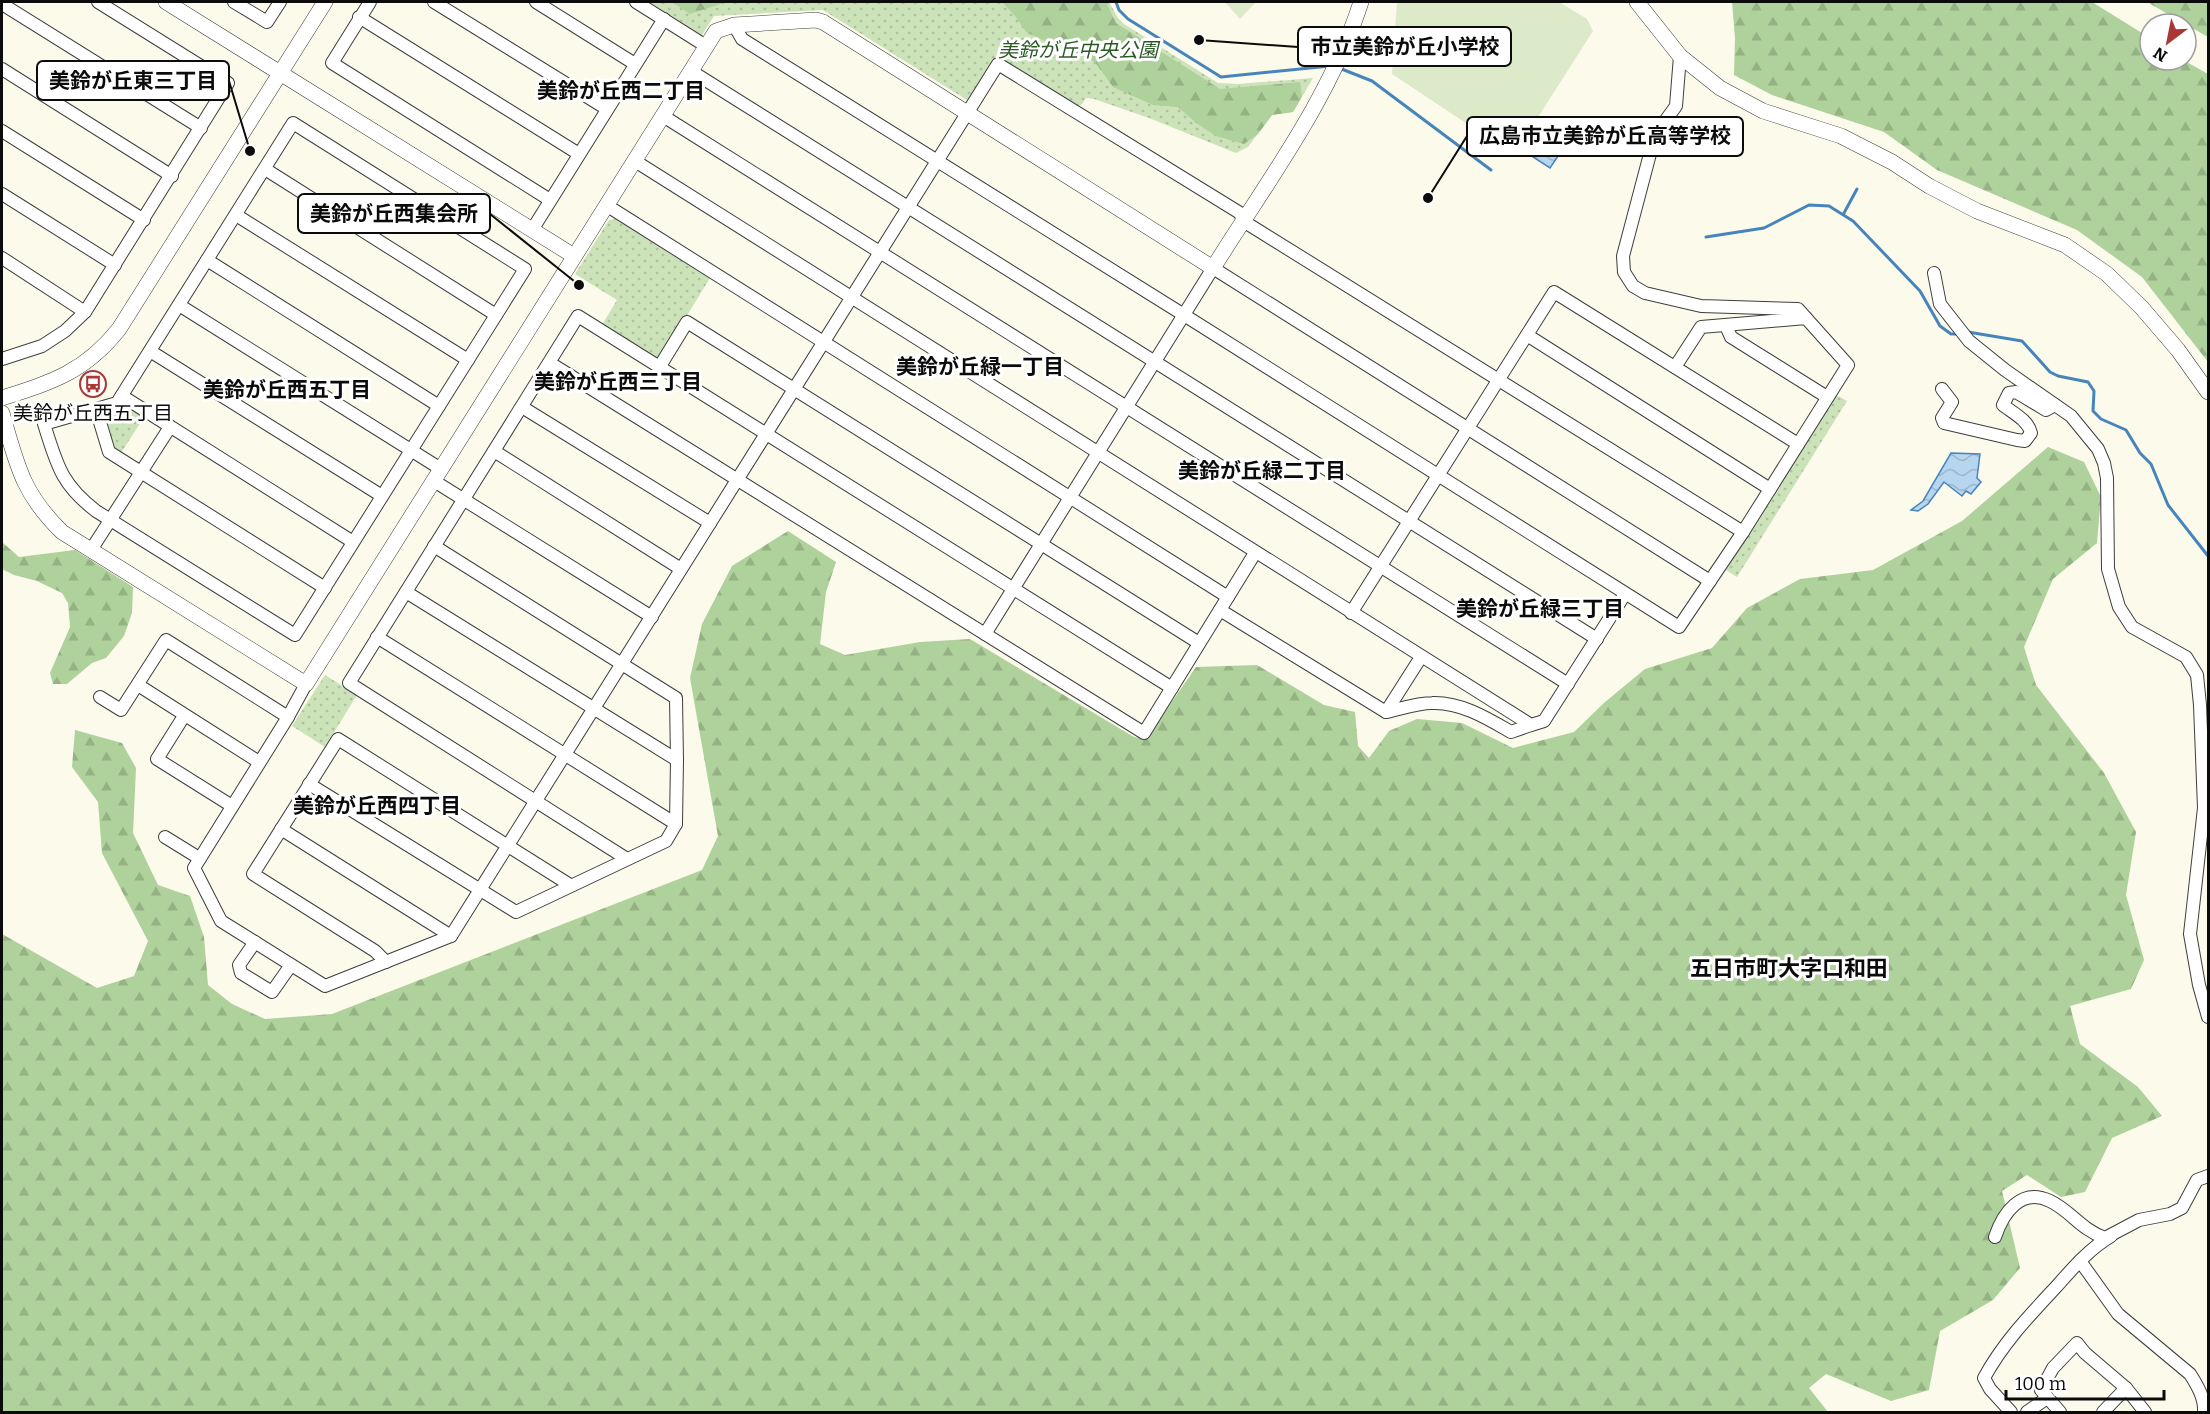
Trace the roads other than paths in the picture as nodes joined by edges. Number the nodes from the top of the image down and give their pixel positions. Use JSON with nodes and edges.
{"nodes":[{"id":1,"x":98,"y":2,"type":"edge"},
{"id":2,"x":166,"y":2,"type":"edge"},
{"id":3,"x":234,"y":2,"type":"edge"},
{"id":4,"x":280,"y":2,"type":"edge"},
{"id":5,"x":325,"y":2,"type":"edge"},
{"id":6,"x":370,"y":2,"type":"edge"},
{"id":7,"x":434,"y":2,"type":"edge"},
{"id":8,"x":536,"y":2,"type":"edge"},
{"id":9,"x":636,"y":2,"type":"edge"},
{"id":10,"x":1361,"y":2,"type":"edge"},
{"id":11,"x":1637,"y":2,"type":"edge"},
{"id":12,"x":2,"y":4,"type":"edge"},
{"id":13,"x":359,"y":17,"type":"junction"},
{"id":14,"x":664,"y":19,"type":"junction"},
{"id":15,"x":734,"y":24,"type":"junction"},
{"id":16,"x":706,"y":46,"type":"junction"},
{"id":17,"x":1680,"y":56,"type":"junction"},
{"id":18,"x":635,"y":64,"type":"junction"},
{"id":19,"x":2,"y":69,"type":"edge"},
{"id":20,"x":691,"y":71,"type":"junction"},
{"id":21,"x":280,"y":73,"type":"junction"},
{"id":22,"x":607,"y":109,"type":"junction"},
{"id":23,"x":967,"y":112,"type":"junction"},
{"id":24,"x":663,"y":116,"type":"junction"},
{"id":25,"x":201,"y":128,"type":"junction"},
{"id":26,"x":2,"y":131,"type":"edge"},
{"id":27,"x":579,"y":154,"type":"junction"},
{"id":28,"x":635,"y":161,"type":"junction"},
{"id":29,"x":937,"y":162,"type":"junction"},
{"id":30,"x":265,"y":169,"type":"junction"},
{"id":31,"x":172,"y":176,"type":"junction"},
{"id":32,"x":2,"y":194,"type":"edge"},
{"id":33,"x":550,"y":200,"type":"junction"},
{"id":34,"x":606,"y":205,"type":"junction"},
{"id":35,"x":908,"y":207,"type":"junction"},
{"id":36,"x":236,"y":215,"type":"junction"},
{"id":37,"x":144,"y":220,"type":"junction"},
{"id":38,"x":1243,"y":221,"type":"junction"},
{"id":39,"x":532,"y":230,"type":"junction"},
{"id":40,"x":880,"y":253,"type":"junction"},
{"id":41,"x":574,"y":256,"type":"junction"},
{"id":42,"x":2,"y":258,"type":"edge"},
{"id":43,"x":207,"y":260,"type":"junction"},
{"id":44,"x":115,"y":265,"type":"junction"},
{"id":45,"x":1214,"y":268,"type":"junction"},
{"id":46,"x":1934,"y":273,"type":"dead end"},
{"id":47,"x":852,"y":298,"type":"junction"},
{"id":48,"x":179,"y":304,"type":"junction"},
{"id":49,"x":85,"y":312,"type":"junction"},
{"id":50,"x":496,"y":315,"type":"junction"},
{"id":51,"x":1184,"y":315,"type":"junction"},
{"id":52,"x":1806,"y":318,"type":"junction"},
{"id":53,"x":1726,"y":326,"type":"junction"},
{"id":54,"x":1527,"y":335,"type":"junction"},
{"id":55,"x":825,"y":342,"type":"junction"},
{"id":56,"x":150,"y":351,"type":"junction"},
{"id":57,"x":2,"y":359,"type":"edge"},
{"id":58,"x":468,"y":360,"type":"junction"},
{"id":59,"x":1156,"y":361,"type":"junction"},
{"id":60,"x":550,"y":363,"type":"junction"},
{"id":61,"x":660,"y":366,"type":"junction"},
{"id":62,"x":1675,"y":367,"type":"junction"},
{"id":63,"x":1498,"y":379,"type":"junction"},
{"id":64,"x":795,"y":388,"type":"junction"},
{"id":65,"x":1942,"y":389,"type":"dead end"},
{"id":66,"x":2208,"y":392,"type":"edge"},
{"id":67,"x":122,"y":396,"type":"junction"},
{"id":68,"x":1827,"y":397,"type":"junction"},
{"id":69,"x":2,"y":398,"type":"edge"},
{"id":70,"x":2055,"y":405,"type":"junction"},
{"id":71,"x":439,"y":406,"type":"junction"},
{"id":72,"x":522,"y":407,"type":"junction"},
{"id":73,"x":1127,"y":407,"type":"junction"},
{"id":74,"x":96,"y":409,"type":"junction"},
{"id":75,"x":2,"y":413,"type":"edge"},
{"id":76,"x":170,"y":427,"type":"junction"},
{"id":77,"x":1466,"y":429,"type":"junction"},
{"id":78,"x":766,"y":434,"type":"junction"},
{"id":79,"x":1797,"y":444,"type":"junction"},
{"id":80,"x":411,"y":451,"type":"junction"},
{"id":81,"x":494,"y":451,"type":"junction"},
{"id":82,"x":1097,"y":453,"type":"junction"},
{"id":83,"x":141,"y":472,"type":"junction"},
{"id":84,"x":437,"y":475,"type":"junction"},
{"id":85,"x":1437,"y":476,"type":"junction"},
{"id":86,"x":738,"y":479,"type":"junction"},
{"id":87,"x":1770,"y":489,"type":"junction"},
{"id":88,"x":382,"y":496,"type":"junction"},
{"id":89,"x":1070,"y":497,"type":"junction"},
{"id":90,"x":463,"y":500,"type":"junction"},
{"id":91,"x":111,"y":519,"type":"junction"},
{"id":92,"x":1408,"y":521,"type":"junction"},
{"id":93,"x":710,"y":523,"type":"junction"},
{"id":94,"x":1743,"y":532,"type":"junction"},
{"id":95,"x":354,"y":542,"type":"junction"},
{"id":96,"x":1041,"y":544,"type":"junction"},
{"id":97,"x":434,"y":546,"type":"junction"},
{"id":98,"x":91,"y":550,"type":"junction"},
{"id":99,"x":1256,"y":554,"type":"junction"},
{"id":100,"x":1380,"y":566,"type":"junction"},
{"id":101,"x":681,"y":569,"type":"junction"},
{"id":102,"x":1710,"y":581,"type":"junction"},
{"id":103,"x":325,"y":588,"type":"junction"},
{"id":104,"x":1013,"y":589,"type":"junction"},
{"id":105,"x":406,"y":592,"type":"junction"},
{"id":106,"x":1625,"y":594,"type":"junction"},
{"id":107,"x":1228,"y":597,"type":"junction"},
{"id":108,"x":1220,"y":610,"type":"junction"},
{"id":109,"x":1351,"y":614,"type":"junction"},
{"id":110,"x":652,"y":617,"type":"junction"},
{"id":111,"x":985,"y":634,"type":"junction"},
{"id":112,"x":377,"y":637,"type":"junction"},
{"id":113,"x":1597,"y":639,"type":"junction"},
{"id":114,"x":1200,"y":643,"type":"junction"},
{"id":115,"x":1421,"y":657,"type":"junction"},
{"id":116,"x":622,"y":664,"type":"junction"},
{"id":117,"x":306,"y":684,"type":"junction"},
{"id":118,"x":1568,"y":684,"type":"junction"},
{"id":119,"x":138,"y":685,"type":"junction"},
{"id":120,"x":1172,"y":688,"type":"junction"},
{"id":121,"x":100,"y":697,"type":"dead end"},
{"id":122,"x":593,"y":710,"type":"junction"},
{"id":123,"x":1386,"y":712,"type":"junction"},
{"id":124,"x":184,"y":716,"type":"junction"},
{"id":125,"x":288,"y":717,"type":"junction"},
{"id":126,"x":1531,"y":725,"type":"junction"},
{"id":127,"x":565,"y":755,"type":"junction"},
{"id":128,"x":677,"y":760,"type":"junction"},
{"id":129,"x":259,"y":762,"type":"junction"},
{"id":130,"x":309,"y":784,"type":"junction"},
{"id":131,"x":537,"y":801,"type":"junction"},
{"id":132,"x":231,"y":806,"type":"junction"},
{"id":133,"x":676,"y":825,"type":"junction"},
{"id":134,"x":281,"y":829,"type":"junction"},
{"id":135,"x":165,"y":837,"type":"dead end"},
{"id":136,"x":508,"y":846,"type":"junction"},
{"id":137,"x":200,"y":858,"type":"junction"},
{"id":138,"x":627,"y":859,"type":"junction"},
{"id":139,"x":570,"y":885,"type":"junction"},
{"id":140,"x":480,"y":890,"type":"junction"},
{"id":141,"x":451,"y":936,"type":"junction"},
{"id":142,"x":255,"y":942,"type":"junction"},
{"id":143,"x":386,"y":962,"type":"junction"},
{"id":144,"x":291,"y":964,"type":"junction"},
{"id":145,"x":2208,"y":1017,"type":"edge"},
{"id":146,"x":2208,"y":1176,"type":"edge"},
{"id":147,"x":2112,"y":1235,"type":"junction"},
{"id":148,"x":1995,"y":1237,"type":"dead end"},
{"id":149,"x":2080,"y":1261,"type":"junction"},
{"id":150,"x":2126,"y":1388,"type":"junction"},
{"id":151,"x":2047,"y":1398,"type":"junction"},
{"id":152,"x":2011,"y":1413,"type":"edge"},
{"id":153,"x":2027,"y":1413,"type":"edge"},
{"id":154,"x":2060,"y":1413,"type":"edge"},
{"id":155,"x":2103,"y":1413,"type":"edge"},
{"id":156,"x":2145,"y":1413,"type":"edge"},
{"id":157,"x":2204,"y":1413,"type":"edge"}],
"edges":[{"from":1,"to":25,"type":"street"},
{"from":2,"to":21,"type":"street"},
{"from":3,"to":4,"type":"street"},
{"from":5,"to":21,"type":"street"},
{"from":6,"to":13,"type":"street"},
{"from":7,"to":22,"type":"street"},
{"from":8,"to":18,"type":"street"},
{"from":9,"to":14,"type":"street"},
{"from":10,"to":38,"type":"street"},
{"from":11,"to":17,"type":"street"},
{"from":12,"to":25,"type":"street"},
{"from":13,"to":27,"type":"street"},
{"from":13,"to":33,"type":"street"},
{"from":14,"to":16,"type":"street"},
{"from":14,"to":18,"type":"street"},
{"from":15,"to":16,"type":"street"},
{"from":15,"to":23,"type":"street"},
{"from":15,"to":29,"type":"street"},
{"from":16,"to":20,"type":"street"},
{"from":17,"to":52,"type":"street"},
{"from":17,"to":66,"type":"street"},
{"from":18,"to":22,"type":"street"},
{"from":19,"to":31,"type":"street"},
{"from":20,"to":24,"type":"street"},
{"from":20,"to":35,"type":"street"},
{"from":21,"to":39,"type":"street"},
{"from":21,"to":69,"type":"street"},
{"from":22,"to":27,"type":"street"},
{"from":23,"to":29,"type":"street"},
{"from":23,"to":38,"type":"street"},
{"from":23,"to":45,"type":"street"},
{"from":24,"to":28,"type":"street"},
{"from":24,"to":40,"type":"street"},
{"from":25,"to":31,"type":"street"},
{"from":26,"to":37,"type":"street"},
{"from":27,"to":33,"type":"street"},
{"from":28,"to":34,"type":"street"},
{"from":28,"to":47,"type":"street"},
{"from":29,"to":35,"type":"street"},
{"from":29,"to":51,"type":"street"},
{"from":30,"to":36,"type":"street"},
{"from":30,"to":50,"type":"street"},
{"from":30,"to":50,"type":"street"},
{"from":31,"to":37,"type":"street"},
{"from":32,"to":44,"type":"street"},
{"from":33,"to":39,"type":"street"},
{"from":34,"to":41,"type":"street"},
{"from":34,"to":55,"type":"street"},
{"from":35,"to":40,"type":"street"},
{"from":35,"to":59,"type":"street"},
{"from":36,"to":43,"type":"street"},
{"from":36,"to":58,"type":"street"},
{"from":37,"to":44,"type":"street"},
{"from":38,"to":45,"type":"street"},
{"from":38,"to":63,"type":"street"},
{"from":39,"to":41,"type":"street"},
{"from":40,"to":47,"type":"street"},
{"from":40,"to":73,"type":"street"},
{"from":41,"to":84,"type":"street"},
{"from":42,"to":49,"type":"street"},
{"from":43,"to":48,"type":"street"},
{"from":43,"to":71,"type":"street"},
{"from":44,"to":49,"type":"street"},
{"from":45,"to":51,"type":"street"},
{"from":45,"to":77,"type":"street"},
{"from":46,"to":70,"type":"street"},
{"from":47,"to":55,"type":"street"},
{"from":47,"to":82,"type":"street"},
{"from":48,"to":56,"type":"street"},
{"from":48,"to":80,"type":"street"},
{"from":49,"to":57,"type":"street"},
{"from":50,"to":58,"type":"street"},
{"from":51,"to":59,"type":"street"},
{"from":51,"to":85,"type":"street"},
{"from":52,"to":53,"type":"street"},
{"from":52,"to":68,"type":"street"},
{"from":53,"to":62,"type":"street"},
{"from":53,"to":68,"type":"street"},
{"from":54,"to":62,"type":"street"},
{"from":54,"to":63,"type":"street"},
{"from":54,"to":87,"type":"street"},
{"from":55,"to":64,"type":"street"},
{"from":55,"to":89,"type":"street"},
{"from":56,"to":67,"type":"street"},
{"from":56,"to":88,"type":"street"},
{"from":58,"to":71,"type":"street"},
{"from":59,"to":73,"type":"street"},
{"from":59,"to":92,"type":"street"},
{"from":60,"to":61,"type":"street"},
{"from":60,"to":72,"type":"street"},
{"from":60,"to":86,"type":"street"},
{"from":61,"to":64,"type":"street"},
{"from":61,"to":78,"type":"street"},
{"from":62,"to":79,"type":"street"},
{"from":63,"to":77,"type":"street"},
{"from":63,"to":94,"type":"street"},
{"from":64,"to":78,"type":"street"},
{"from":64,"to":96,"type":"street"},
{"from":65,"to":70,"type":"street"},
{"from":67,"to":74,"type":"street"},
{"from":67,"to":76,"type":"street"},
{"from":68,"to":79,"type":"street"},
{"from":70,"to":145,"type":"street"},
{"from":71,"to":80,"type":"street"},
{"from":72,"to":81,"type":"street"},
{"from":72,"to":93,"type":"street"},
{"from":73,"to":82,"type":"street"},
{"from":73,"to":100,"type":"street"},
{"from":74,"to":83,"type":"street"},
{"from":74,"to":91,"type":"street"},
{"from":75,"to":98,"type":"street"},
{"from":76,"to":83,"type":"street"},
{"from":76,"to":95,"type":"street"},
{"from":77,"to":85,"type":"street"},
{"from":77,"to":102,"type":"street"},
{"from":78,"to":86,"type":"street"},
{"from":78,"to":104,"type":"street"},
{"from":79,"to":87,"type":"street"},
{"from":80,"to":84,"type":"street"},
{"from":80,"to":88,"type":"street"},
{"from":81,"to":90,"type":"street"},
{"from":81,"to":101,"type":"street"},
{"from":82,"to":89,"type":"street"},
{"from":82,"to":99,"type":"street"},
{"from":83,"to":91,"type":"street"},
{"from":83,"to":103,"type":"street"},
{"from":84,"to":90,"type":"street"},
{"from":84,"to":117,"type":"street"},
{"from":85,"to":92,"type":"street"},
{"from":85,"to":106,"type":"street"},
{"from":86,"to":93,"type":"street"},
{"from":86,"to":111,"type":"street"},
{"from":87,"to":94,"type":"street"},
{"from":88,"to":95,"type":"street"},
{"from":89,"to":96,"type":"street"},
{"from":89,"to":107,"type":"street"},
{"from":90,"to":97,"type":"street"},
{"from":90,"to":110,"type":"street"},
{"from":91,"to":98,"type":"street"},
{"from":91,"to":103,"type":"street"},
{"from":92,"to":100,"type":"street"},
{"from":92,"to":113,"type":"street"},
{"from":93,"to":101,"type":"street"},
{"from":94,"to":102,"type":"street"},
{"from":95,"to":103,"type":"street"},
{"from":96,"to":104,"type":"street"},
{"from":96,"to":114,"type":"street"},
{"from":97,"to":105,"type":"street"},
{"from":97,"to":116,"type":"street"},
{"from":98,"to":117,"type":"street"},
{"from":99,"to":107,"type":"street"},
{"from":99,"to":109,"type":"street"},
{"from":100,"to":109,"type":"street"},
{"from":100,"to":118,"type":"street"},
{"from":101,"to":110,"type":"street"},
{"from":102,"to":106,"type":"street"},
{"from":104,"to":111,"type":"street"},
{"from":104,"to":120,"type":"street"},
{"from":105,"to":112,"type":"street"},
{"from":105,"to":122,"type":"street"},
{"from":106,"to":113,"type":"street"},
{"from":107,"to":108,"type":"street"},
{"from":108,"to":114,"type":"street"},
{"from":108,"to":123,"type":"street"},
{"from":109,"to":115,"type":"street"},
{"from":110,"to":116,"type":"street"},
{"from":111,"to":120,"type":"street"},
{"from":112,"to":127,"type":"street"},
{"from":112,"to":131,"type":"street"},
{"from":113,"to":118,"type":"street"},
{"from":114,"to":120,"type":"street"},
{"from":115,"to":123,"type":"street"},
{"from":115,"to":126,"type":"street"},
{"from":116,"to":122,"type":"street"},
{"from":116,"to":128,"type":"street"},
{"from":117,"to":125,"type":"street"},
{"from":118,"to":126,"type":"street"},
{"from":119,"to":121,"type":"street"},
{"from":119,"to":124,"type":"street"},
{"from":119,"to":125,"type":"street"},
{"from":122,"to":127,"type":"street"},
{"from":122,"to":128,"type":"street"},
{"from":123,"to":126,"type":"street"},
{"from":124,"to":129,"type":"street"},
{"from":124,"to":132,"type":"street"},
{"from":125,"to":129,"type":"street"},
{"from":127,"to":131,"type":"street"},
{"from":127,"to":133,"type":"street"},
{"from":128,"to":133,"type":"street"},
{"from":129,"to":132,"type":"street"},
{"from":130,"to":134,"type":"street"},
{"from":130,"to":136,"type":"street"},
{"from":130,"to":140,"type":"street"},
{"from":131,"to":136,"type":"street"},
{"from":131,"to":138,"type":"street"},
{"from":132,"to":137,"type":"street"},
{"from":133,"to":138,"type":"street"},
{"from":134,"to":141,"type":"street"},
{"from":134,"to":143,"type":"street"},
{"from":135,"to":137,"type":"street"},
{"from":136,"to":139,"type":"street"},
{"from":136,"to":140,"type":"street"},
{"from":137,"to":142,"type":"street"},
{"from":138,"to":139,"type":"street"},
{"from":139,"to":140,"type":"street"},
{"from":140,"to":141,"type":"street"},
{"from":141,"to":143,"type":"street"},
{"from":142,"to":144,"type":"street"},
{"from":142,"to":144,"type":"street"},
{"from":143,"to":144,"type":"street"},
{"from":146,"to":147,"type":"street"},
{"from":147,"to":148,"type":"street"},
{"from":147,"to":149,"type":"street"},
{"from":149,"to":152,"type":"street"},
{"from":149,"to":157,"type":"street"},
{"from":150,"to":151,"type":"street"},
{"from":150,"to":155,"type":"street"},
{"from":150,"to":156,"type":"street"},
{"from":151,"to":153,"type":"street"},
{"from":151,"to":154,"type":"street"}]}
